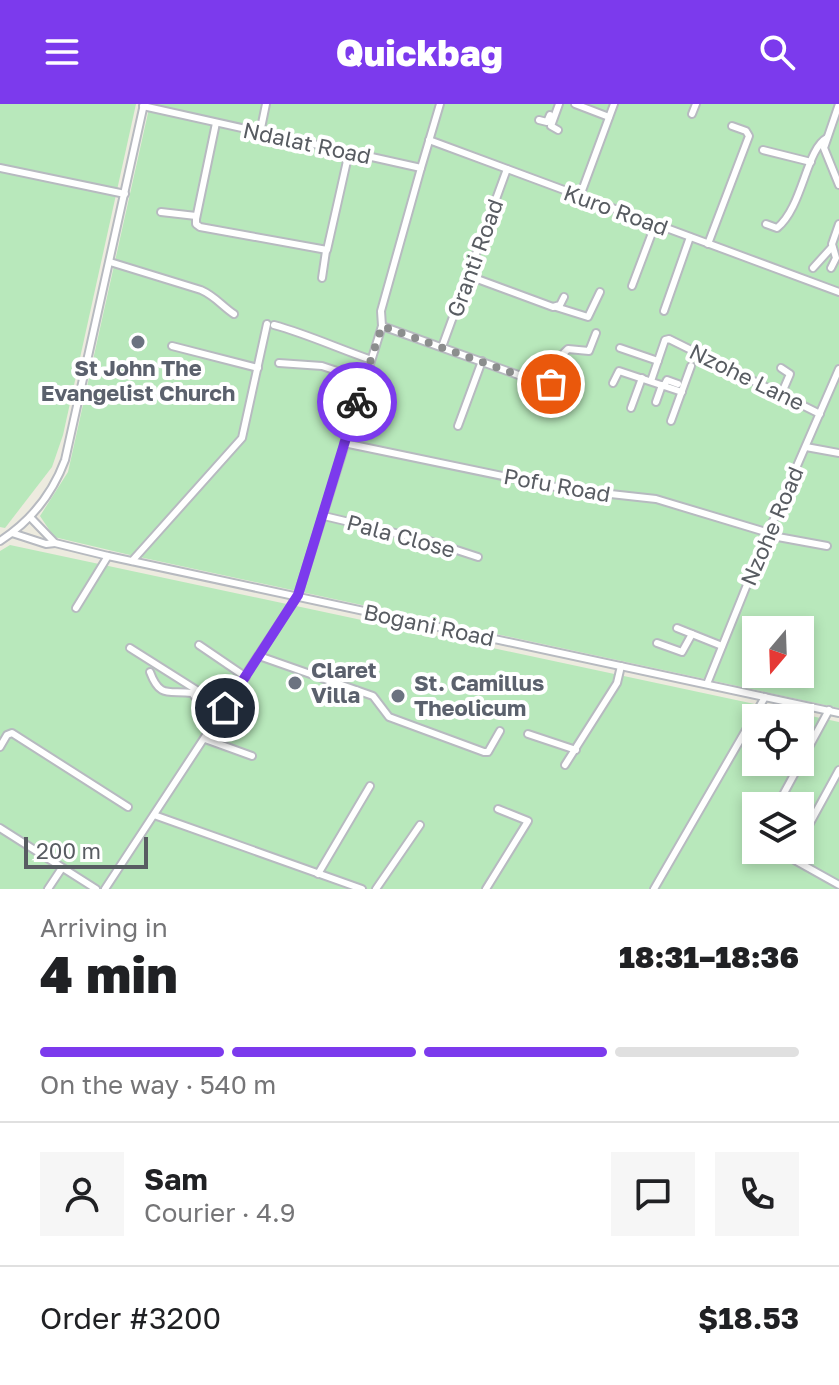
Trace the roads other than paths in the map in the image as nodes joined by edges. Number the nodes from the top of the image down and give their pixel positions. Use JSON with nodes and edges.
{"nodes":[{"id":1,"x":266,"y":104,"type":"edge"},
{"id":2,"x":440,"y":104,"type":"edge"},
{"id":3,"x":557,"y":104,"type":"edge"},
{"id":4,"x":575,"y":104,"type":"edge"},
{"id":5,"x":614,"y":104,"type":"edge"},
{"id":6,"x":696,"y":104,"type":"edge"},
{"id":7,"x":839,"y":104,"type":"edge"},
{"id":8,"x":144,"y":105,"type":"edge"},
{"id":9,"x":692,"y":114,"type":"dead end"},
{"id":10,"x":609,"y":117,"type":"junction"},
{"id":11,"x":539,"y":120,"type":"dead end"},
{"id":12,"x":216,"y":123,"type":"junction"},
{"id":13,"x":732,"y":126,"type":"dead end"},
{"id":14,"x":558,"y":130,"type":"dead end"},
{"id":15,"x":260,"y":133,"type":"junction"},
{"id":16,"x":827,"y":138,"type":"junction"},
{"id":17,"x":429,"y":140,"type":"junction"},
{"id":18,"x":763,"y":150,"type":"dead end"},
{"id":19,"x":349,"y":152,"type":"junction"},
{"id":20,"x":811,"y":162,"type":"junction"},
{"id":21,"x":422,"y":166,"type":"junction"},
{"id":22,"x":0,"y":168,"type":"edge"},
{"id":23,"x":507,"y":169,"type":"junction"},
{"id":24,"x":839,"y":185,"type":"edge"},
{"id":25,"x":125,"y":194,"type":"junction"},
{"id":26,"x":580,"y":196,"type":"junction"},
{"id":27,"x":161,"y":212,"type":"dead end"},
{"id":28,"x":196,"y":216,"type":"junction"},
{"id":29,"x":766,"y":224,"type":"dead end"},
{"id":30,"x":839,"y":224,"type":"edge"},
{"id":31,"x":655,"y":225,"type":"junction"},
{"id":32,"x":690,"y":237,"type":"junction"},
{"id":33,"x":708,"y":244,"type":"junction"},
{"id":34,"x":832,"y":247,"type":"junction"},
{"id":35,"x":326,"y":251,"type":"junction"},
{"id":36,"x":110,"y":262,"type":"junction"},
{"id":37,"x":813,"y":268,"type":"dead end"},
{"id":38,"x":831,"y":268,"type":"dead end"},
{"id":39,"x":469,"y":276,"type":"junction"},
{"id":40,"x":322,"y":278,"type":"dead end"},
{"id":41,"x":632,"y":286,"type":"dead end"},
{"id":42,"x":600,"y":292,"type":"dead end"},
{"id":43,"x":839,"y":292,"type":"edge"},
{"id":44,"x":564,"y":297,"type":"dead end"},
{"id":45,"x":556,"y":307,"type":"junction"},
{"id":46,"x":664,"y":311,"type":"dead end"},
{"id":47,"x":234,"y":314,"type":"dead end"},
{"id":48,"x":382,"y":326,"type":"junction"},
{"id":49,"x":596,"y":333,"type":"dead end"},
{"id":50,"x":172,"y":346,"type":"dead end"},
{"id":51,"x":442,"y":347,"type":"junction"},
{"id":52,"x":620,"y":348,"type":"dead end"},
{"id":53,"x":650,"y":348,"type":"dead end"},
{"id":54,"x":661,"y":352,"type":"junction"},
{"id":55,"x":369,"y":359,"type":"junction"},
{"id":56,"x":482,"y":361,"type":"junction"},
{"id":57,"x":658,"y":361,"type":"junction"},
{"id":58,"x":279,"y":363,"type":"dead end"},
{"id":59,"x":691,"y":366,"type":"dead end"},
{"id":60,"x":258,"y":368,"type":"junction"},
{"id":61,"x":781,"y":368,"type":"dead end"},
{"id":62,"x":839,"y":369,"type":"edge"},
{"id":63,"x":640,"y":378,"type":"junction"},
{"id":64,"x":651,"y":381,"type":"junction"},
{"id":65,"x":613,"y":383,"type":"dead end"},
{"id":66,"x":678,"y":384,"type":"dead end"},
{"id":67,"x":663,"y":386,"type":"junction"},
{"id":68,"x":330,"y":390,"type":"dead end"},
{"id":69,"x":682,"y":392,"type":"junction"},
{"id":70,"x":343,"y":393,"type":"junction"},
{"id":71,"x":781,"y":395,"type":"junction"},
{"id":72,"x":358,"y":398,"type":"junction"},
{"id":73,"x":656,"y":402,"type":"dead end"},
{"id":74,"x":630,"y":406,"type":"dead end"},
{"id":75,"x":325,"y":412,"type":"dead end"},
{"id":76,"x":820,"y":414,"type":"junction"},
{"id":77,"x":671,"y":421,"type":"dead end"},
{"id":78,"x":458,"y":426,"type":"dead end"},
{"id":79,"x":344,"y":443,"type":"junction"},
{"id":80,"x":806,"y":447,"type":"junction"},
{"id":81,"x":839,"y":453,"type":"edge"},
{"id":82,"x":324,"y":516,"type":"junction"},
{"id":83,"x":30,"y":517,"type":"junction"},
{"id":84,"x":12,"y":533,"type":"junction"},
{"id":85,"x":768,"y":534,"type":"junction"},
{"id":86,"x":0,"y":541,"type":"edge"},
{"id":87,"x":55,"y":543,"type":"junction"},
{"id":88,"x":827,"y":546,"type":"dead end"},
{"id":89,"x":108,"y":556,"type":"junction"},
{"id":90,"x":478,"y":557,"type":"dead end"},
{"id":91,"x":132,"y":561,"type":"junction"},
{"id":92,"x":298,"y":595,"type":"junction"},
{"id":93,"x":76,"y":608,"type":"dead end"},
{"id":94,"x":677,"y":628,"type":"dead end"},
{"id":95,"x":692,"y":634,"type":"junction"},
{"id":96,"x":657,"y":643,"type":"dead end"},
{"id":97,"x":199,"y":645,"type":"dead end"},
{"id":98,"x":722,"y":646,"type":"junction"},
{"id":99,"x":130,"y":648,"type":"dead end"},
{"id":100,"x":259,"y":656,"type":"junction"},
{"id":101,"x":621,"y":666,"type":"junction"},
{"id":102,"x":150,"y":672,"type":"dead end"},
{"id":103,"x":246,"y":677,"type":"junction"},
{"id":104,"x":707,"y":684,"type":"junction"},
{"id":105,"x":765,"y":697,"type":"junction"},
{"id":106,"x":225,"y":708,"type":"junction"},
{"id":107,"x":829,"y":710,"type":"junction"},
{"id":108,"x":839,"y":713,"type":"edge"},
{"id":109,"x":219,"y":718,"type":"junction"},
{"id":110,"x":500,"y":731,"type":"dead end"},
{"id":111,"x":528,"y":734,"type":"dead end"},
{"id":112,"x":205,"y":739,"type":"junction"},
{"id":113,"x":0,"y":747,"type":"edge"},
{"id":114,"x":576,"y":750,"type":"junction"},
{"id":115,"x":252,"y":756,"type":"dead end"},
{"id":116,"x":565,"y":765,"type":"dead end"},
{"id":117,"x":839,"y":770,"type":"edge"},
{"id":118,"x":370,"y":786,"type":"dead end"},
{"id":119,"x":785,"y":792,"type":"edge"},
{"id":120,"x":128,"y":807,"type":"dead end"},
{"id":121,"x":498,"y":809,"type":"dead end"},
{"id":122,"x":154,"y":815,"type":"junction"},
{"id":123,"x":814,"y":816,"type":"edge"},
{"id":124,"x":420,"y":825,"type":"dead end"},
{"id":125,"x":0,"y":828,"type":"edge"},
{"id":126,"x":801,"y":864,"type":"edge"},
{"id":127,"x":62,"y":868,"type":"junction"},
{"id":128,"x":318,"y":874,"type":"junction"},
{"id":129,"x":839,"y":885,"type":"edge"},
{"id":130,"x":48,"y":889,"type":"edge"},
{"id":131,"x":96,"y":889,"type":"edge"},
{"id":132,"x":105,"y":889,"type":"edge"},
{"id":133,"x":362,"y":889,"type":"edge"},
{"id":134,"x":376,"y":889,"type":"edge"},
{"id":135,"x":486,"y":889,"type":"edge"},
{"id":136,"x":654,"y":889,"type":"edge"}],
"edges":[{"from":1,"to":15,"type":"street"},
{"from":2,"to":17,"type":"street"},
{"from":3,"to":11,"type":"street"},
{"from":3,"to":14,"type":"street"},
{"from":4,"to":10,"type":"street"},
{"from":5,"to":10,"type":"street"},
{"from":6,"to":9,"type":"street"},
{"from":7,"to":16,"type":"street"},
{"from":8,"to":12,"type":"street","name":"Ndalat Road"},
{"from":8,"to":25,"type":"street"},
{"from":10,"to":26,"type":"street"},
{"from":12,"to":15,"type":"street","name":"Ndalat Road"},
{"from":12,"to":28,"type":"street"},
{"from":13,"to":33,"type":"street"},
{"from":15,"to":19,"type":"street","name":"Ndalat Road"},
{"from":16,"to":20,"type":"street"},
{"from":16,"to":24,"type":"street"},
{"from":17,"to":21,"type":"street"},
{"from":17,"to":23,"type":"street","name":"Kuro Road"},
{"from":18,"to":20,"type":"street"},
{"from":19,"to":21,"type":"street","name":"Ndalat Road"},
{"from":19,"to":35,"type":"street"},
{"from":20,"to":29,"type":"street"},
{"from":21,"to":48,"type":"street"},
{"from":22,"to":25,"type":"street"},
{"from":23,"to":26,"type":"street","name":"Kuro Road"},
{"from":23,"to":39,"type":"street","name":"Granti Road"},
{"from":25,"to":36,"type":"street"},
{"from":26,"to":31,"type":"street","name":"Kuro Road"},
{"from":27,"to":28,"type":"street"},
{"from":28,"to":35,"type":"street"},
{"from":30,"to":34,"type":"street"},
{"from":31,"to":32,"type":"street","name":"Kuro Road"},
{"from":31,"to":41,"type":"street"},
{"from":32,"to":33,"type":"street","name":"Kuro Road"},
{"from":32,"to":46,"type":"street"},
{"from":33,"to":43,"type":"street","name":"Kuro Road"},
{"from":34,"to":37,"type":"street"},
{"from":34,"to":38,"type":"street"},
{"from":35,"to":40,"type":"street"},
{"from":36,"to":47,"type":"street"},
{"from":36,"to":83,"type":"street"},
{"from":39,"to":45,"type":"street"},
{"from":39,"to":51,"type":"street","name":"Granti Road"},
{"from":42,"to":45,"type":"street"},
{"from":44,"to":45,"type":"street"},
{"from":48,"to":51,"type":"street"},
{"from":48,"to":55,"type":"street"},
{"from":49,"to":56,"type":"street"},
{"from":50,"to":60,"type":"street"},
{"from":51,"to":56,"type":"street"},
{"from":52,"to":57,"type":"street"},
{"from":53,"to":54,"type":"street"},
{"from":54,"to":57,"type":"street"},
{"from":54,"to":71,"type":"street","name":"Nzohe Lane"},
{"from":55,"to":60,"type":"street"},
{"from":55,"to":72,"type":"street"},
{"from":56,"to":78,"type":"street"},
{"from":57,"to":64,"type":"street"},
{"from":58,"to":70,"type":"street"},
{"from":59,"to":69,"type":"street"},
{"from":60,"to":91,"type":"street"},
{"from":61,"to":71,"type":"street"},
{"from":62,"to":76,"type":"street","name":"Nzohe Road"},
{"from":63,"to":64,"type":"street"},
{"from":63,"to":65,"type":"street"},
{"from":63,"to":74,"type":"street"},
{"from":64,"to":67,"type":"street"},
{"from":66,"to":67,"type":"street"},
{"from":67,"to":69,"type":"street"},
{"from":67,"to":73,"type":"street"},
{"from":68,"to":70,"type":"street"},
{"from":69,"to":77,"type":"street"},
{"from":70,"to":72,"type":"street"},
{"from":70,"to":75,"type":"street"},
{"from":71,"to":76,"type":"street","name":"Nzohe Lane"},
{"from":72,"to":79,"type":"street"},
{"from":76,"to":80,"type":"street","name":"Nzohe Road"},
{"from":79,"to":82,"type":"street"},
{"from":79,"to":85,"type":"street","name":"Pofu Road"},
{"from":80,"to":81,"type":"street"},
{"from":80,"to":85,"type":"street","name":"Nzohe Road"},
{"from":82,"to":90,"type":"street","name":"Pala Close"},
{"from":82,"to":92,"type":"street"},
{"from":83,"to":84,"type":"street"},
{"from":83,"to":87,"type":"street"},
{"from":84,"to":86,"type":"street"},
{"from":84,"to":87,"type":"street","name":"Bogani Road"},
{"from":85,"to":88,"type":"street","name":"Pofu Road"},
{"from":85,"to":98,"type":"street","name":"Nzohe Road"},
{"from":87,"to":89,"type":"street","name":"Bogani Road"},
{"from":89,"to":91,"type":"street","name":"Bogani Road"},
{"from":89,"to":93,"type":"street"},
{"from":91,"to":92,"type":"street","name":"Bogani Road"},
{"from":92,"to":100,"type":"street"},
{"from":92,"to":101,"type":"street","name":"Bogani Road"},
{"from":94,"to":95,"type":"street"},
{"from":95,"to":96,"type":"street"},
{"from":95,"to":98,"type":"street"},
{"from":97,"to":103,"type":"street"},
{"from":98,"to":104,"type":"street","name":"Nzohe Road"},
{"from":99,"to":106,"type":"street"},
{"from":100,"to":103,"type":"street"},
{"from":100,"to":110,"type":"street"},
{"from":101,"to":104,"type":"street","name":"Bogani Road"},
{"from":101,"to":114,"type":"street"},
{"from":102,"to":109,"type":"street"},
{"from":103,"to":106,"type":"street"},
{"from":104,"to":105,"type":"street","name":"Bogani Road"},
{"from":105,"to":107,"type":"street","name":"Bogani Road"},
{"from":105,"to":136,"type":"street"},
{"from":106,"to":109,"type":"street"},
{"from":107,"to":108,"type":"street","name":"Bogani Road"},
{"from":107,"to":119,"type":"street"},
{"from":109,"to":112,"type":"street"},
{"from":111,"to":114,"type":"street"},
{"from":112,"to":115,"type":"street"},
{"from":112,"to":122,"type":"street"},
{"from":113,"to":120,"type":"street"},
{"from":114,"to":116,"type":"street"},
{"from":117,"to":123,"type":"street"},
{"from":118,"to":128,"type":"street"},
{"from":121,"to":135,"type":"street"},
{"from":122,"to":128,"type":"street"},
{"from":122,"to":132,"type":"street"},
{"from":124,"to":134,"type":"street"},
{"from":125,"to":127,"type":"street"},
{"from":126,"to":129,"type":"street"},
{"from":127,"to":130,"type":"street"},
{"from":127,"to":131,"type":"street"},
{"from":128,"to":133,"type":"street"}]}
